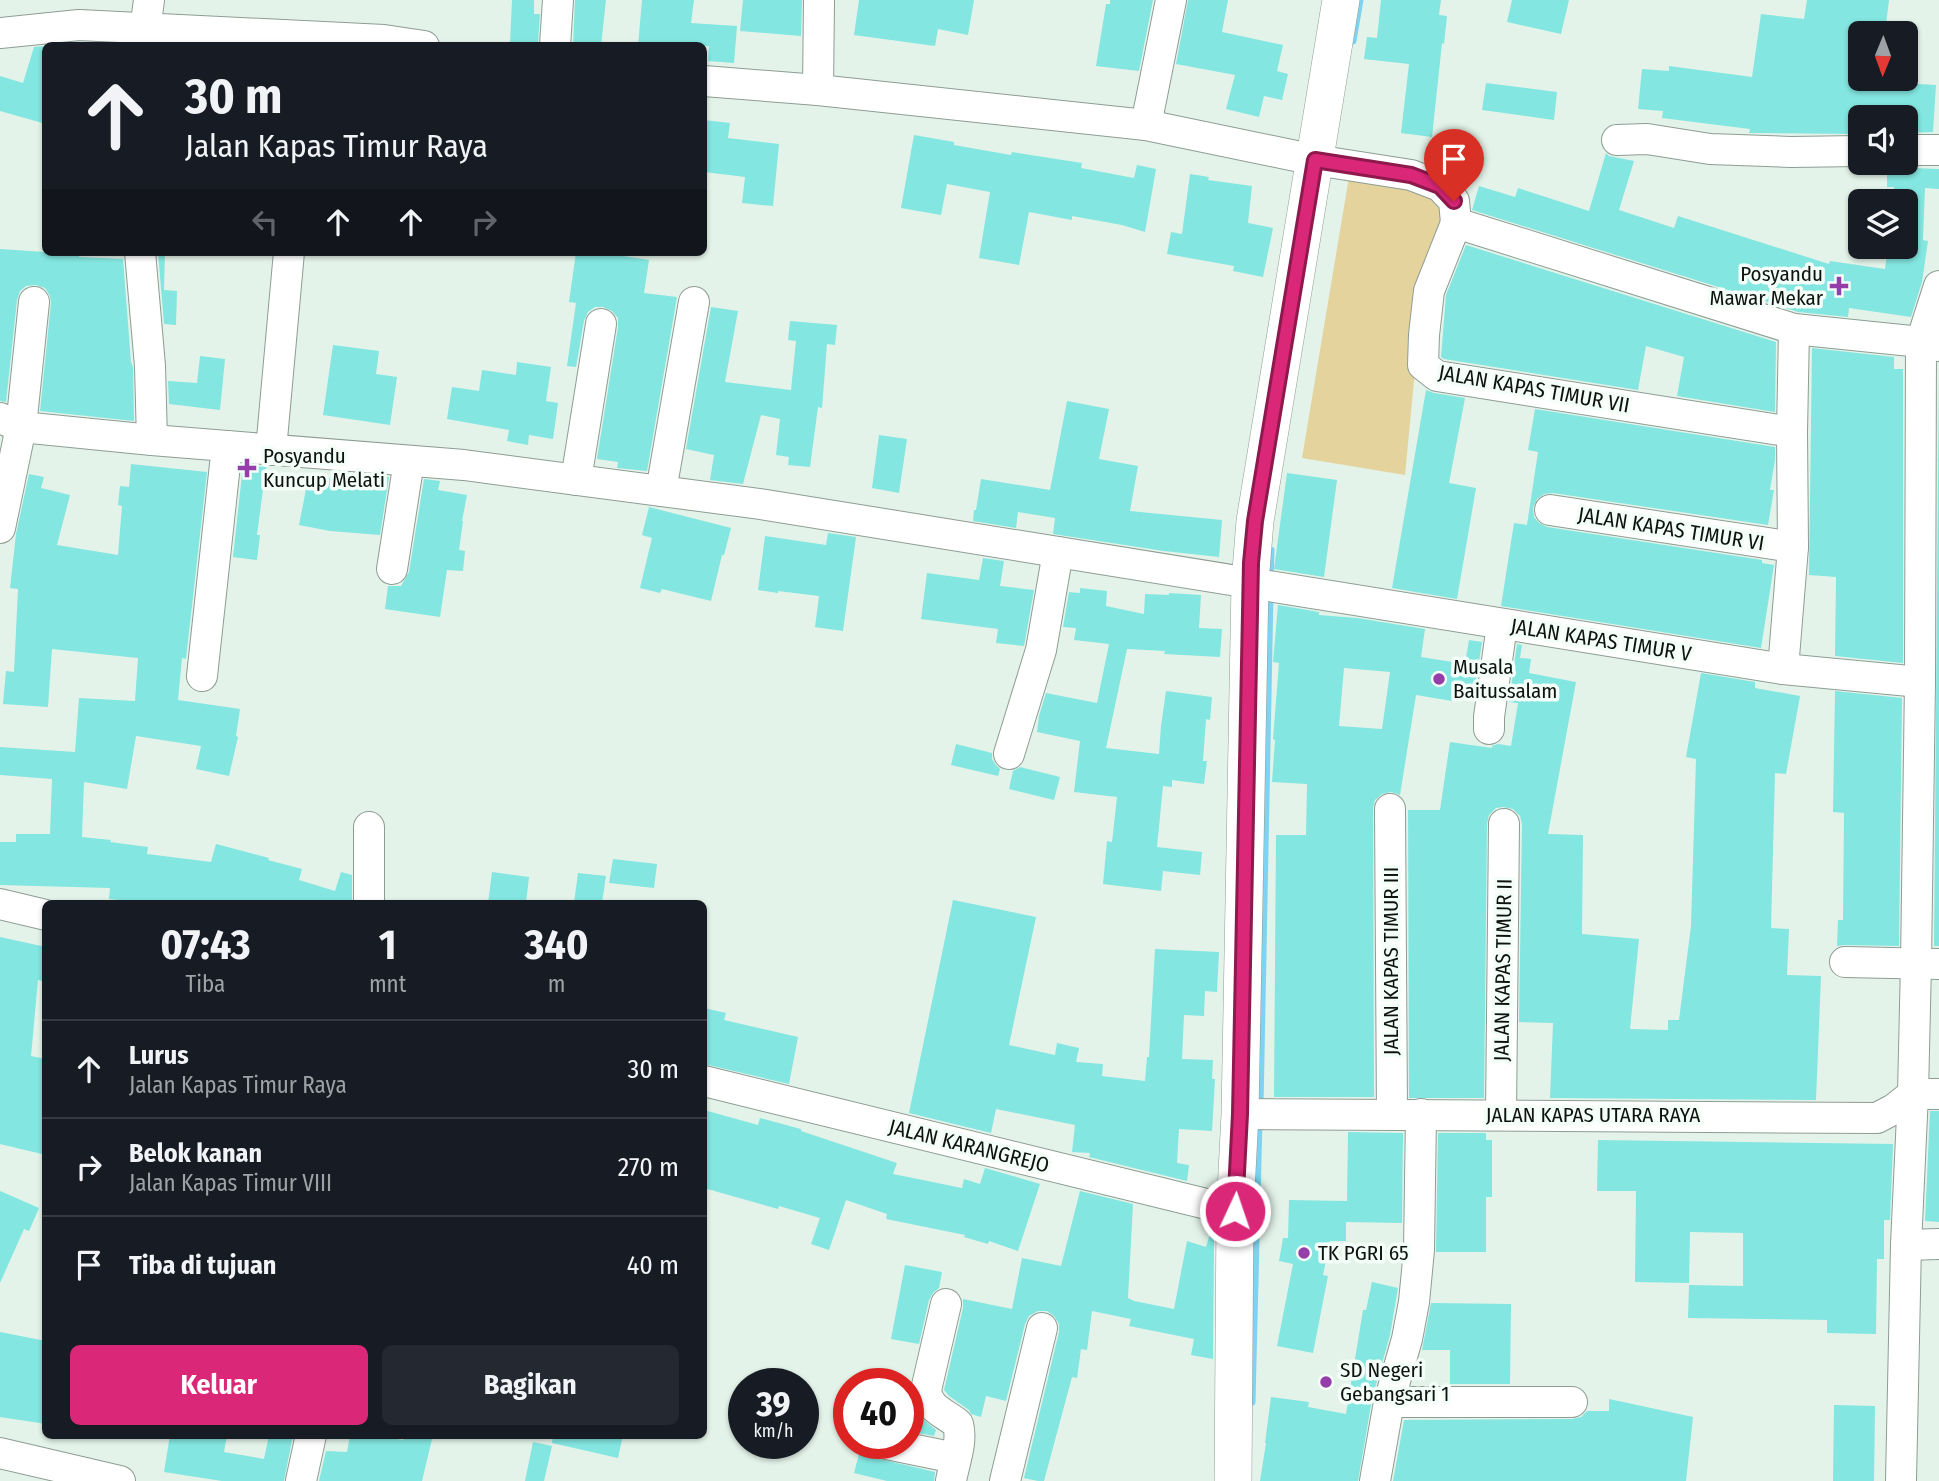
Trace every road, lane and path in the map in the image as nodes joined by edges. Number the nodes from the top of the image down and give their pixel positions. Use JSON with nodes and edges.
{"nodes":[{"id":1,"x":558,"y":0,"type":"edge"},
{"id":2,"x":819,"y":0,"type":"edge"},
{"id":3,"x":1171,"y":0,"type":"edge"},
{"id":4,"x":1341,"y":0,"type":"edge"},
{"id":5,"x":146,"y":24,"type":"edge"},
{"id":6,"x":0,"y":33,"type":"edge"},
{"id":7,"x":397,"y":42,"type":"edge"},
{"id":8,"x":555,"y":42,"type":"edge"},
{"id":9,"x":707,"y":80,"type":"edge"},
{"id":10,"x":818,"y":90,"type":"junction"},
{"id":11,"x":1146,"y":125,"type":"junction"},
{"id":12,"x":1617,"y":140,"type":"dead end"},
{"id":13,"x":1918,"y":150,"type":"edge"},
{"id":14,"x":1939,"y":150,"type":"edge"},
{"id":15,"x":1848,"y":151,"type":"edge"},
{"id":16,"x":1327,"y":162,"type":"junction"},
{"id":17,"x":1456,"y":223,"type":"junction"},
{"id":18,"x":140,"y":256,"type":"edge"},
{"id":19,"x":289,"y":256,"type":"edge"},
{"id":20,"x":1939,"y":286,"type":"edge"},
{"id":21,"x":34,"y":302,"type":"dead end"},
{"id":22,"x":694,"y":302,"type":"dead end"},
{"id":23,"x":601,"y":324,"type":"dead end"},
{"id":24,"x":1794,"y":330,"type":"junction"},
{"id":25,"x":1930,"y":344,"type":"edge"},
{"id":26,"x":10,"y":423,"type":"edge"},
{"id":27,"x":1792,"y":432,"type":"junction"},
{"id":28,"x":152,"y":440,"type":"junction"},
{"id":29,"x":227,"y":446,"type":"junction"},
{"id":30,"x":271,"y":450,"type":"junction"},
{"id":31,"x":409,"y":461,"type":"junction"},
{"id":32,"x":576,"y":480,"type":"junction"},
{"id":33,"x":661,"y":491,"type":"junction"},
{"id":34,"x":1550,"y":510,"type":"dead end"},
{"id":35,"x":0,"y":528,"type":"edge"},
{"id":36,"x":1793,"y":547,"type":"junction"},
{"id":37,"x":1058,"y":552,"type":"junction"},
{"id":38,"x":392,"y":569,"type":"dead end"},
{"id":39,"x":1263,"y":586,"type":"junction"},
{"id":40,"x":1502,"y":625,"type":"junction"},
{"id":41,"x":1783,"y":669,"type":"junction"},
{"id":42,"x":202,"y":676,"type":"dead end"},
{"id":43,"x":1920,"y":682,"type":"junction"},
{"id":44,"x":1489,"y":729,"type":"dead end"},
{"id":45,"x":1009,"y":754,"type":"dead end"},
{"id":46,"x":1390,"y":809,"type":"dead end"},
{"id":47,"x":1504,"y":824,"type":"dead end"},
{"id":48,"x":369,"y":827,"type":"dead end"},
{"id":49,"x":369,"y":900,"type":"edge"},
{"id":50,"x":0,"y":904,"type":"edge"},
{"id":51,"x":42,"y":914,"type":"edge"},
{"id":52,"x":1845,"y":962,"type":"dead end"},
{"id":53,"x":1927,"y":963,"type":"edge"},
{"id":54,"x":707,"y":1082,"type":"edge"},
{"id":55,"x":1926,"y":1094,"type":"edge"},
{"id":56,"x":1254,"y":1113,"type":"junction"},
{"id":57,"x":1406,"y":1114,"type":"junction"},
{"id":58,"x":1501,"y":1115,"type":"junction"},
{"id":59,"x":1235,"y":1211,"type":"junction"},
{"id":60,"x":1939,"y":1244,"type":"edge"},
{"id":61,"x":1906,"y":1245,"type":"junction"},
{"id":62,"x":946,"y":1304,"type":"dead end"},
{"id":63,"x":1042,"y":1328,"type":"dead end"},
{"id":64,"x":1389,"y":1402,"type":"junction"},
{"id":65,"x":1572,"y":1402,"type":"dead end"},
{"id":66,"x":310,"y":1439,"type":"edge"},
{"id":67,"x":0,"y":1453,"type":"edge"},
{"id":68,"x":924,"y":1459,"type":"edge"},
{"id":69,"x":953,"y":1470,"type":"edge"},
{"id":70,"x":120,"y":1481,"type":"edge"},
{"id":71,"x":302,"y":1481,"type":"edge"},
{"id":72,"x":1005,"y":1481,"type":"edge"},
{"id":73,"x":1233,"y":1481,"type":"edge"},
{"id":74,"x":1375,"y":1481,"type":"edge"},
{"id":75,"x":1901,"y":1481,"type":"edge"}],
"edges":[{"from":1,"to":8,"type":"street"},
{"from":2,"to":10,"type":"street"},
{"from":3,"to":11,"type":"street"},
{"from":4,"to":16,"type":"street"},
{"from":5,"to":6,"type":"street"},
{"from":5,"to":7,"type":"street"},
{"from":9,"to":10,"type":"street"},
{"from":10,"to":11,"type":"street"},
{"from":11,"to":16,"type":"street"},
{"from":12,"to":15,"type":"street"},
{"from":13,"to":14,"type":"street"},
{"from":16,"to":17,"type":"street"},
{"from":16,"to":39,"type":"street"},
{"from":17,"to":24,"type":"street"},
{"from":17,"to":27,"type":"street","name":"JALAN KAPAS TIMUR VII"},
{"from":18,"to":28,"type":"street"},
{"from":19,"to":30,"type":"street"},
{"from":20,"to":25,"type":"street"},
{"from":21,"to":26,"type":"street"},
{"from":22,"to":33,"type":"street"},
{"from":23,"to":32,"type":"street"},
{"from":24,"to":25,"type":"street"},
{"from":24,"to":27,"type":"street"},
{"from":25,"to":43,"type":"street"},
{"from":26,"to":28,"type":"street","name":"JALAN KAPAS TIMUR V"},
{"from":26,"to":35,"type":"street"},
{"from":27,"to":36,"type":"street"},
{"from":28,"to":29,"type":"street","name":"JALAN KAPAS TIMUR V"},
{"from":29,"to":30,"type":"street","name":"JALAN KAPAS TIMUR V"},
{"from":29,"to":42,"type":"street"},
{"from":30,"to":31,"type":"street","name":"JALAN KAPAS TIMUR V"},
{"from":31,"to":32,"type":"street","name":"JALAN KAPAS TIMUR V"},
{"from":31,"to":38,"type":"street"},
{"from":32,"to":33,"type":"street","name":"JALAN KAPAS TIMUR V"},
{"from":33,"to":37,"type":"street","name":"JALAN KAPAS TIMUR V"},
{"from":34,"to":36,"type":"street","name":"JALAN KAPAS TIMUR VI"},
{"from":36,"to":41,"type":"street"},
{"from":37,"to":39,"type":"street","name":"JALAN KAPAS TIMUR V"},
{"from":37,"to":45,"type":"street"},
{"from":39,"to":40,"type":"street","name":"JALAN KAPAS TIMUR V"},
{"from":39,"to":56,"type":"street"},
{"from":40,"to":41,"type":"street","name":"JALAN KAPAS TIMUR V"},
{"from":40,"to":44,"type":"street"},
{"from":41,"to":43,"type":"street","name":"JALAN KAPAS TIMUR V"},
{"from":43,"to":53,"type":"street"},
{"from":46,"to":57,"type":"street","name":"JALAN KAPAS TIMUR III"},
{"from":47,"to":58,"type":"street","name":"JALAN KAPAS TIMUR II"},
{"from":48,"to":49,"type":"street"},
{"from":50,"to":51,"type":"street"},
{"from":52,"to":53,"type":"street"},
{"from":53,"to":55,"type":"street"},
{"from":54,"to":59,"type":"street","name":"JALAN KARANGREJO"},
{"from":55,"to":58,"type":"street","name":"JALAN KAPAS UTARA RAYA"},
{"from":55,"to":61,"type":"street"},
{"from":56,"to":57,"type":"street","name":"JALAN KAPAS UTARA RAYA"},
{"from":56,"to":59,"type":"street"},
{"from":57,"to":58,"type":"street","name":"JALAN KAPAS UTARA RAYA"},
{"from":57,"to":64,"type":"street","name":"JALAN KAPAS TIMUR III"},
{"from":59,"to":73,"type":"street"},
{"from":60,"to":61,"type":"street"},
{"from":61,"to":75,"type":"street"},
{"from":62,"to":69,"type":"street"},
{"from":63,"to":72,"type":"street"},
{"from":64,"to":65,"type":"street"},
{"from":64,"to":74,"type":"street","name":"JALAN KAPAS TIMUR III"},
{"from":66,"to":71,"type":"street"},
{"from":67,"to":70,"type":"street"},
{"from":68,"to":69,"type":"street"}]}
